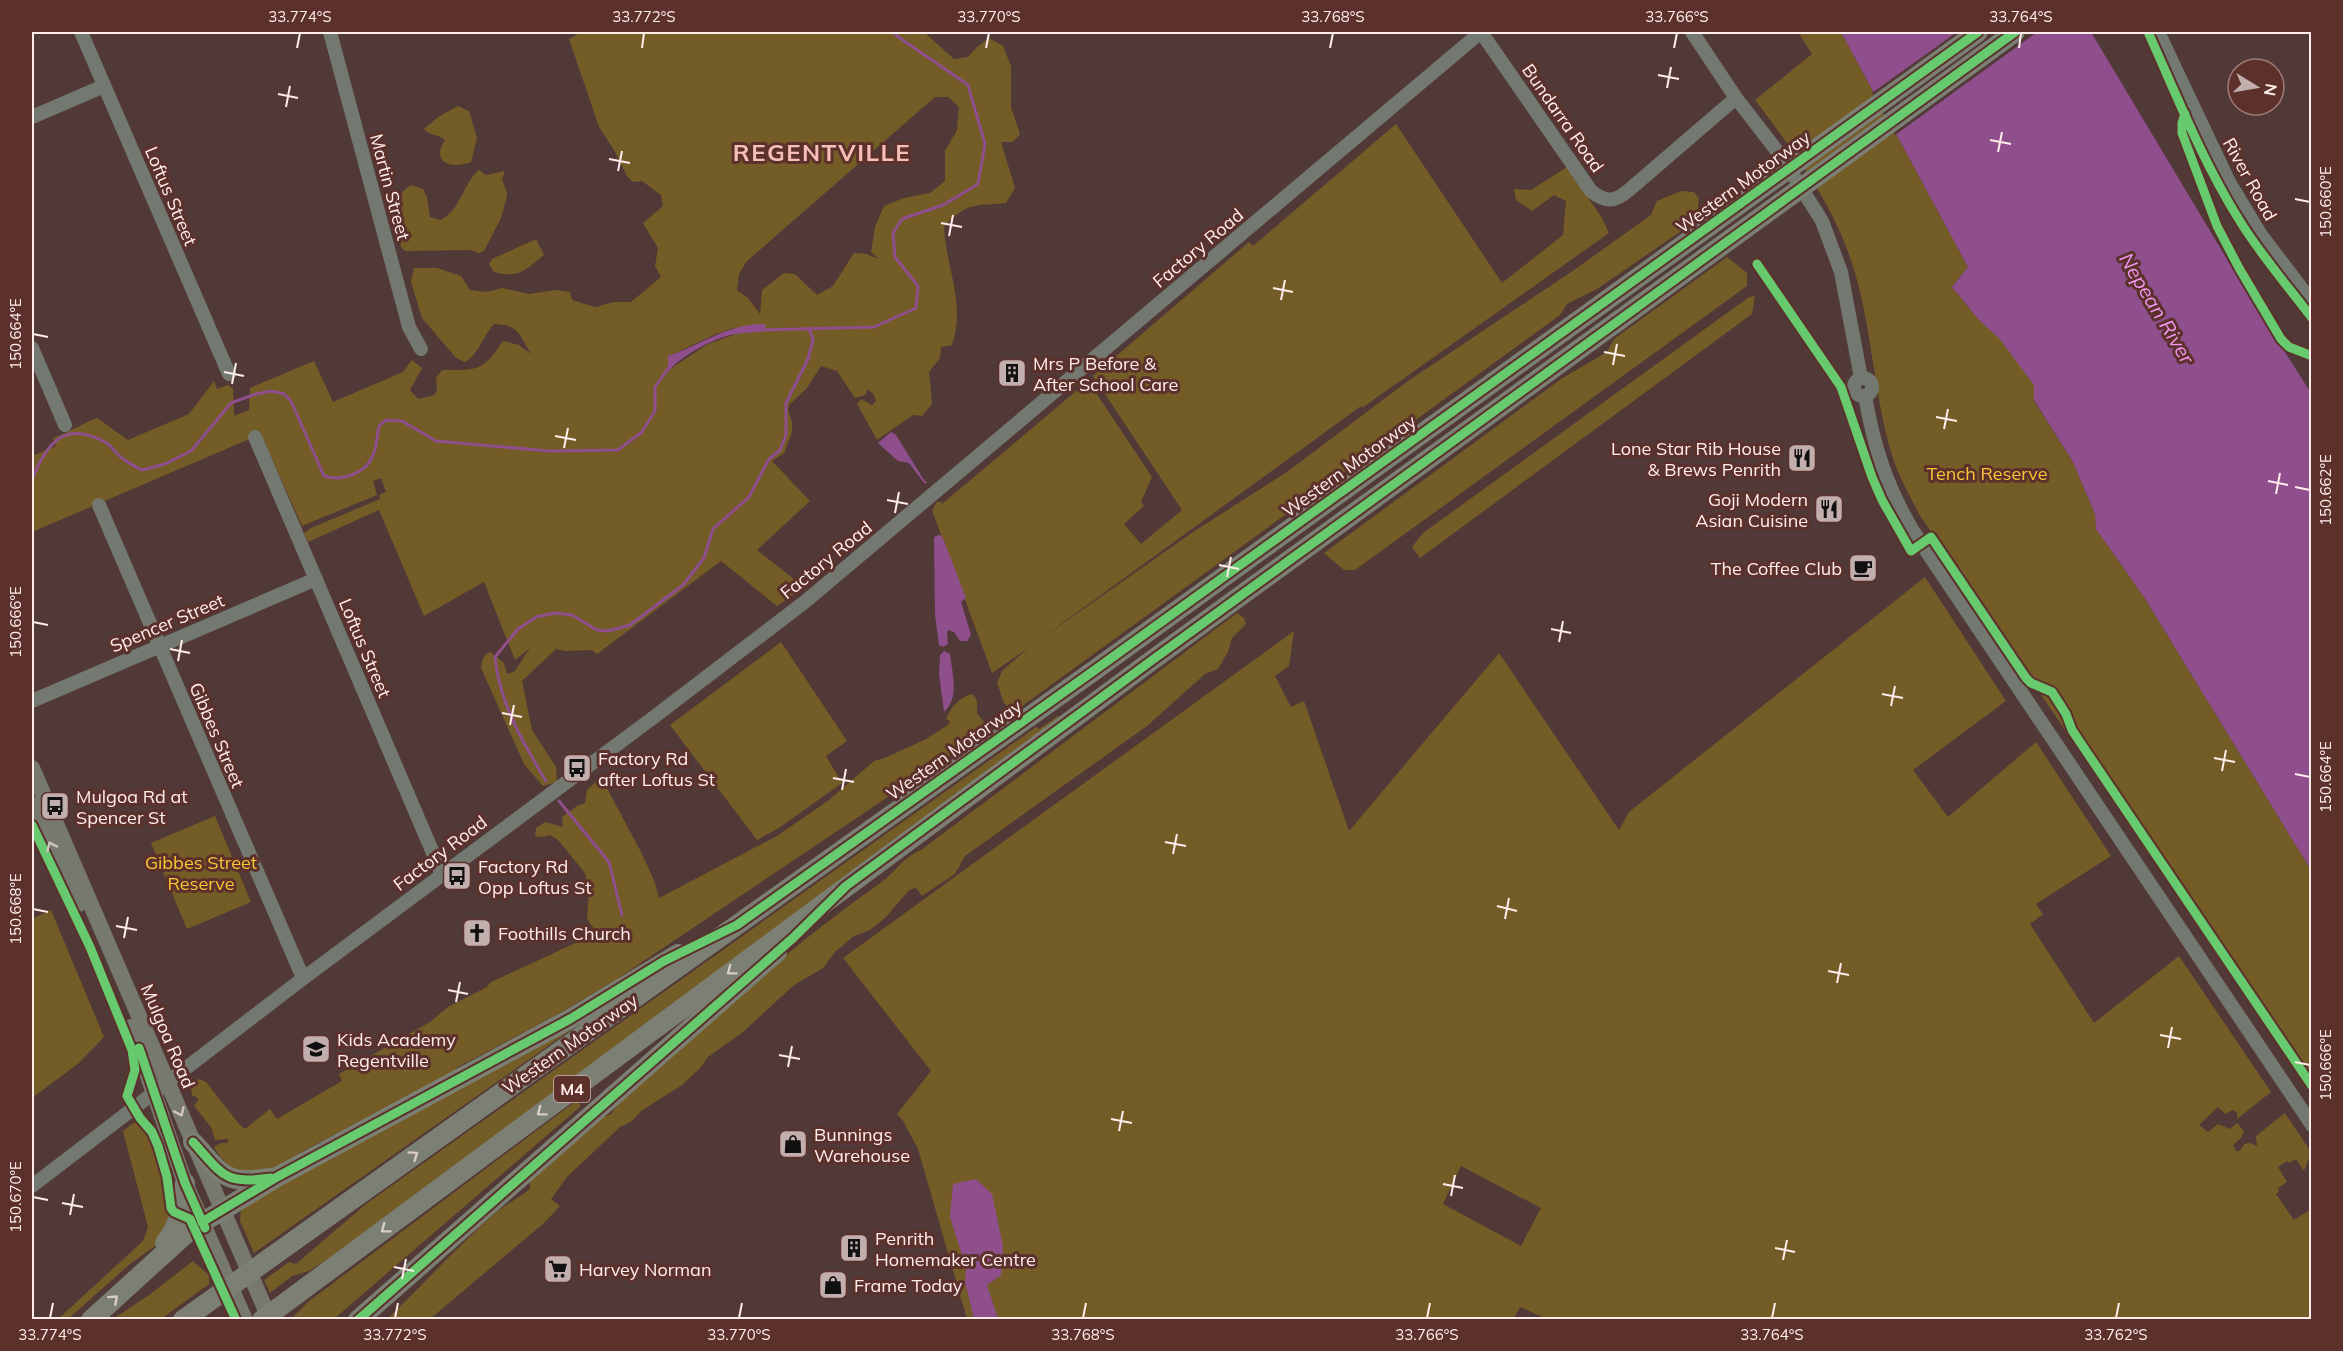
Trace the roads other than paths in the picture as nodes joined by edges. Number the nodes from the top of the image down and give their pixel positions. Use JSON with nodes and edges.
{"nodes":[{"id":1,"x":81,"y":32,"type":"edge"},
{"id":2,"x":330,"y":32,"type":"edge"},
{"id":3,"x":1481,"y":32,"type":"edge"},
{"id":4,"x":1692,"y":32,"type":"edge"},
{"id":5,"x":1978,"y":32,"type":"edge"},
{"id":6,"x":2015,"y":32,"type":"edge"},
{"id":7,"x":2158,"y":32,"type":"edge"},
{"id":8,"x":104,"y":86,"type":"junction"},
{"id":9,"x":1736,"y":98,"type":"junction"},
{"id":10,"x":32,"y":117,"type":"edge"},
{"id":11,"x":2312,"y":302,"type":"edge"},
{"id":12,"x":32,"y":348,"type":"edge"},
{"id":13,"x":421,"y":350,"type":"dead end"},
{"id":14,"x":229,"y":374,"type":"dead end"},
{"id":15,"x":65,"y":425,"type":"dead end"},
{"id":16,"x":255,"y":437,"type":"dead end"},
{"id":17,"x":99,"y":505,"type":"dead end"},
{"id":18,"x":316,"y":579,"type":"junction"},
{"id":19,"x":159,"y":646,"type":"junction"},
{"id":20,"x":32,"y":701,"type":"edge"},
{"id":21,"x":32,"y":768,"type":"edge"},
{"id":22,"x":32,"y":804,"type":"edge"},
{"id":23,"x":442,"y":874,"type":"junction"},
{"id":24,"x":846,"y":886,"type":"junction"},
{"id":25,"x":737,"y":925,"type":"junction"},
{"id":26,"x":303,"y":978,"type":"junction"},
{"id":27,"x":160,"y":1088,"type":"junction"},
{"id":28,"x":2312,"y":1125,"type":"edge"},
{"id":29,"x":193,"y":1142,"type":"junction"},
{"id":30,"x":277,"y":1177,"type":"junction"},
{"id":31,"x":186,"y":1183,"type":"junction"},
{"id":32,"x":32,"y":1186,"type":"edge"},
{"id":33,"x":222,"y":1211,"type":"junction"},
{"id":34,"x":202,"y":1222,"type":"junction"},
{"id":35,"x":137,"y":1278,"type":"junction"},
{"id":36,"x":190,"y":1315,"type":"edge"},
{"id":37,"x":359,"y":1318,"type":"edge"},
{"id":38,"x":91,"y":1320,"type":"edge"},
{"id":39,"x":245,"y":1320,"type":"edge"},
{"id":40,"x":262,"y":1320,"type":"edge"},
{"id":41,"x":270,"y":1320,"type":"edge"}],
"edges":[{"from":1,"to":8,"type":"street","name":"Loftus Street"},
{"from":2,"to":13,"type":"street","name":"Martin Street"},
{"from":3,"to":9,"type":"street","name":"Bundarra Road"},
{"from":3,"to":23,"type":"street","name":"Factory Road"},
{"from":4,"to":9,"type":"street"},
{"from":5,"to":25,"type":"highway","name":"Western Motorway","number":"M4"},
{"from":6,"to":24,"type":"highway","name":"Western Motorway","number":"M4"},
{"from":7,"to":11,"type":"street","name":"River Road"},
{"from":8,"to":10,"type":"street"},
{"from":8,"to":14,"type":"street","name":"Loftus Street"},
{"from":9,"to":28,"type":"street"},
{"from":12,"to":15,"type":"street"},
{"from":16,"to":18,"type":"street","name":"Loftus Street"},
{"from":17,"to":19,"type":"street","name":"Gibbes Street"},
{"from":18,"to":19,"type":"street","name":"Spencer Street"},
{"from":18,"to":23,"type":"street","name":"Loftus Street"},
{"from":19,"to":20,"type":"street","name":"Spencer Street"},
{"from":19,"to":26,"type":"street","name":"Gibbes Street"},
{"from":21,"to":27,"type":"main road","name":"Mulgoa Road"},
{"from":27,"to":22,"type":"main road","name":"Mulgoa Road","one_way":true},
{"from":23,"to":26,"type":"street","name":"Factory Road"},
{"from":24,"to":37,"type":"highway"},
{"from":24,"to":40,"type":"highway","name":"Western Motorway","number":"M4","one_way":true},
{"from":25,"to":30,"type":"highway","number":"M4"},
{"from":36,"to":25,"type":"highway","name":"Western Motorway","number":"M4","one_way":true},
{"from":26,"to":27,"type":"street","name":"Factory Road"},
{"from":27,"to":29,"type":"main road","name":"Mulgoa Road","one_way":true},
{"from":27,"to":31,"type":"main road","name":"Mulgoa Road"},
{"from":27,"to":32,"type":"street","name":"Factory Road"},
{"from":29,"to":30,"type":"highway","number":"M4"},
{"from":29,"to":33,"type":"main road","name":"Mulgoa Road"},
{"from":30,"to":33,"type":"highway","number":"M4"},
{"from":31,"to":34,"type":"main road","name":"Mulgoa Road"},
{"from":31,"to":35,"type":"highway"},
{"from":33,"to":34,"type":"highway","number":"M4"},
{"from":33,"to":41,"type":"main road","name":"Mulgoa Road"},
{"from":34,"to":35,"type":"highway","number":"M4"},
{"from":34,"to":39,"type":"main road","name":"Mulgoa Road"},
{"from":38,"to":35,"type":"highway","number":"M4","one_way":true}]}
